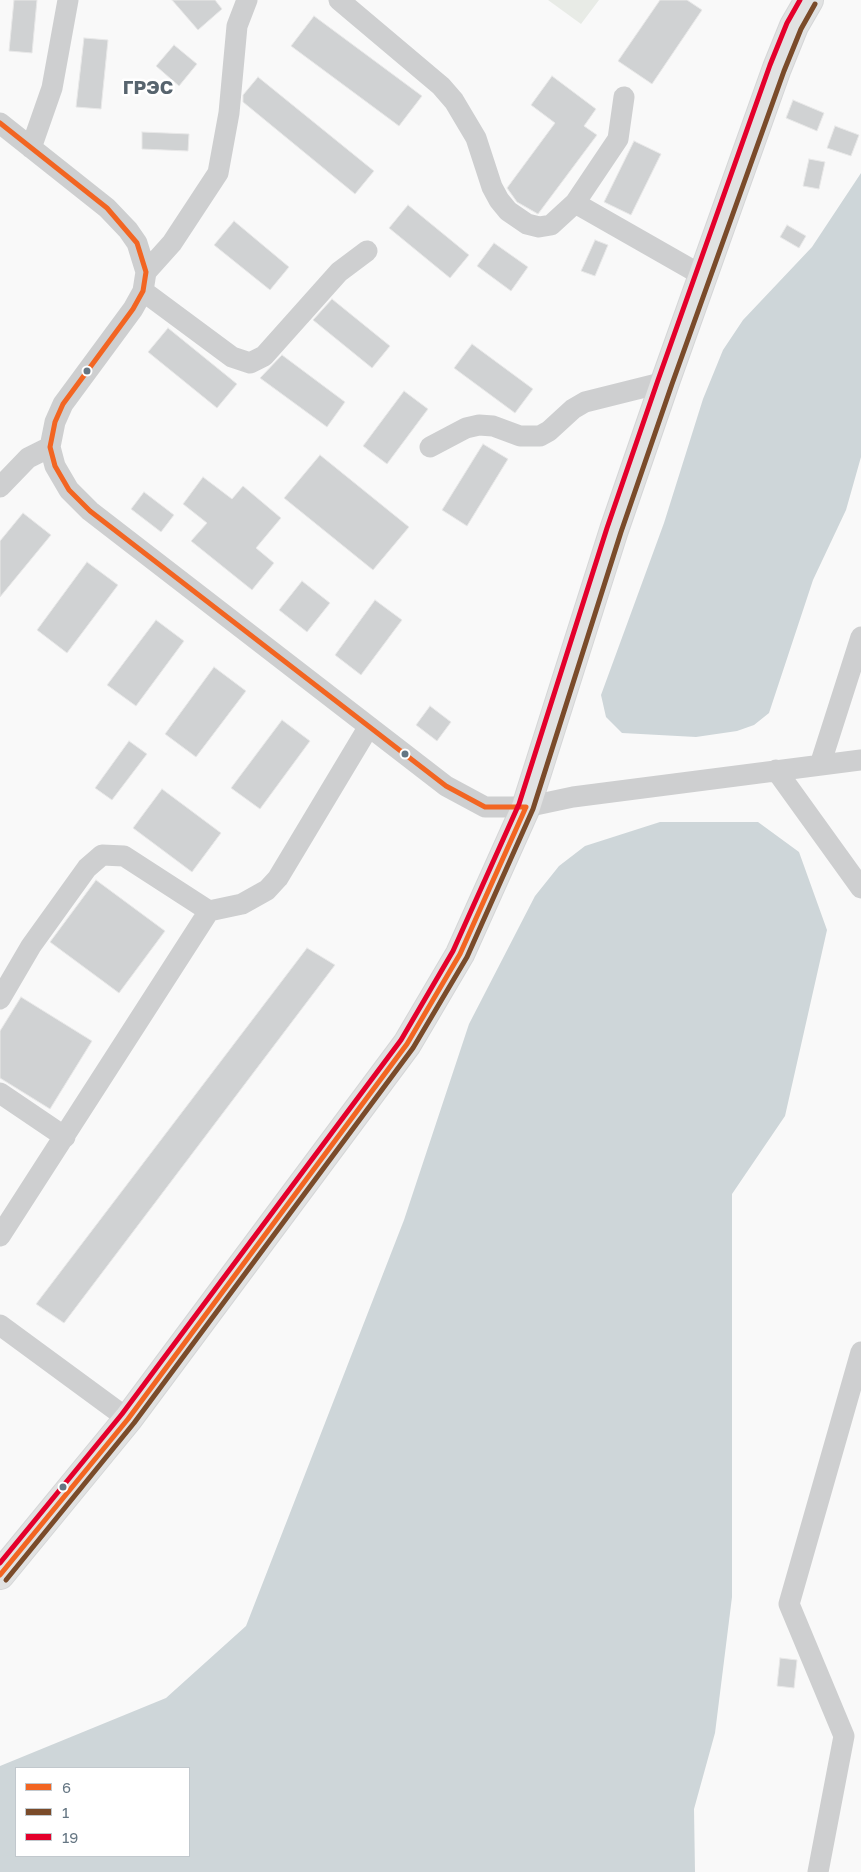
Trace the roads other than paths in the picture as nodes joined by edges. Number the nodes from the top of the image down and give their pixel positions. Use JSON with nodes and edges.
{"nodes":[{"id":1,"x":68,"y":0,"type":"edge"},
{"id":2,"x":247,"y":0,"type":"edge"},
{"id":3,"x":339,"y":0,"type":"edge"},
{"id":4,"x":810,"y":0,"type":"edge"},
{"id":5,"x":624,"y":97,"type":"dead end"},
{"id":6,"x":0,"y":123,"type":"edge"},
{"id":7,"x":32,"y":148,"type":"junction"},
{"id":8,"x":575,"y":203,"type":"junction"},
{"id":9,"x":367,"y":251,"type":"dead end"},
{"id":10,"x":703,"y":276,"type":"junction"},
{"id":11,"x":145,"y":281,"type":"junction"},
{"id":12,"x":665,"y":382,"type":"junction"},
{"id":13,"x":50,"y":447,"type":"junction"},
{"id":14,"x":430,"y":447,"type":"dead end"},
{"id":15,"x":0,"y":486,"type":"edge"},
{"id":16,"x":861,"y":636,"type":"edge"},
{"id":17,"x":368,"y":728,"type":"junction"},
{"id":18,"x":861,"y":760,"type":"edge"},
{"id":19,"x":820,"y":765,"type":"junction"},
{"id":20,"x":776,"y":770,"type":"junction"},
{"id":21,"x":526,"y":807,"type":"junction"},
{"id":22,"x":861,"y":888,"type":"edge"},
{"id":23,"x":209,"y":911,"type":"junction"},
{"id":24,"x":0,"y":999,"type":"edge"},
{"id":25,"x":0,"y":1094,"type":"edge"},
{"id":26,"x":65,"y":1137,"type":"junction"},
{"id":27,"x":0,"y":1236,"type":"edge"},
{"id":28,"x":0,"y":1325,"type":"edge"},
{"id":29,"x":861,"y":1352,"type":"edge"},
{"id":30,"x":128,"y":1419,"type":"junction"},
{"id":31,"x":0,"y":1576,"type":"edge"},
{"id":32,"x":818,"y":1872,"type":"edge"}],
"edges":[{"from":1,"to":7,"type":"street"},
{"from":2,"to":11,"type":"street"},
{"from":3,"to":8,"type":"street"},
{"from":4,"to":10,"type":"main road"},
{"from":5,"to":8,"type":"street"},
{"from":6,"to":7,"type":"street"},
{"from":7,"to":11,"type":"street"},
{"from":8,"to":10,"type":"street"},
{"from":9,"to":11,"type":"street"},
{"from":10,"to":12,"type":"main road"},
{"from":11,"to":13,"type":"street"},
{"from":12,"to":14,"type":"street"},
{"from":12,"to":21,"type":"main road"},
{"from":13,"to":15,"type":"street"},
{"from":13,"to":17,"type":"street"},
{"from":16,"to":19,"type":"street"},
{"from":17,"to":21,"type":"street"},
{"from":17,"to":23,"type":"street"},
{"from":18,"to":19,"type":"street"},
{"from":19,"to":20,"type":"street"},
{"from":20,"to":21,"type":"street"},
{"from":20,"to":22,"type":"street"},
{"from":21,"to":30,"type":"main road"},
{"from":23,"to":24,"type":"street"},
{"from":23,"to":26,"type":"street"},
{"from":25,"to":26,"type":"street"},
{"from":26,"to":27,"type":"street"},
{"from":28,"to":30,"type":"street"},
{"from":29,"to":32,"type":"street"},
{"from":30,"to":31,"type":"main road"}]}
